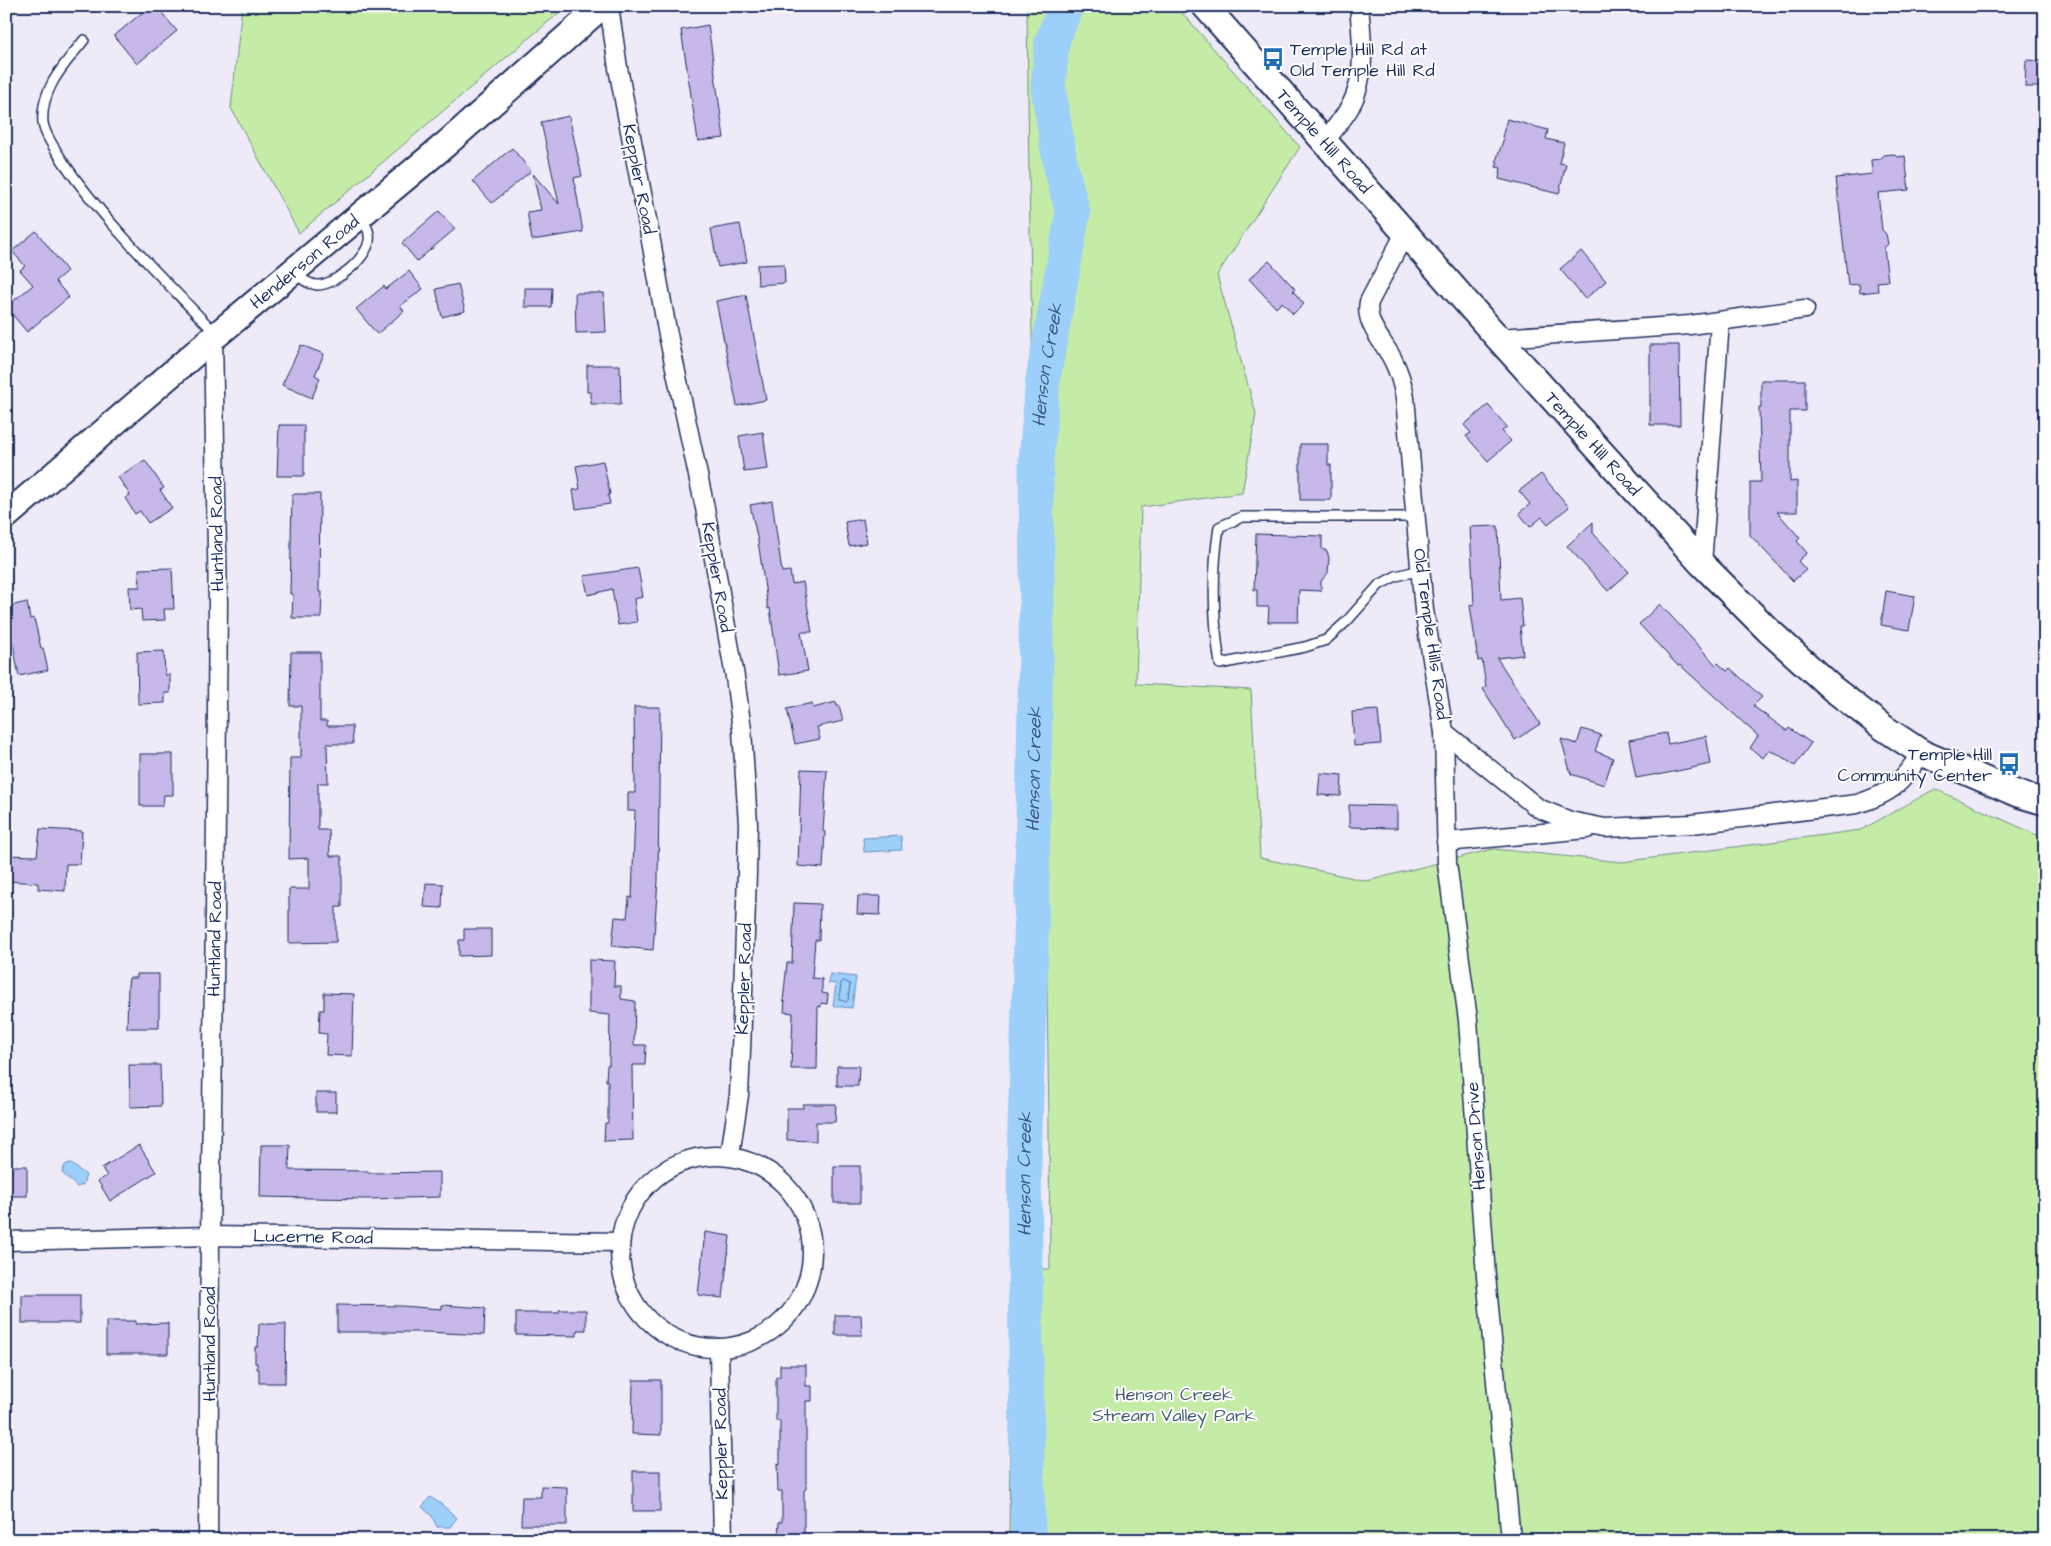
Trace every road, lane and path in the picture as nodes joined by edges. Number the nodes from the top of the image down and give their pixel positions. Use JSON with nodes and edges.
{"nodes":[{"id":1,"x":602,"y":6,"type":"edge"},
{"id":2,"x":609,"y":6,"type":"edge"},
{"id":3,"x":1205,"y":6,"type":"edge"},
{"id":4,"x":1359,"y":6,"type":"edge"},
{"id":5,"x":84,"y":40,"type":"dead end"},
{"id":6,"x":1324,"y":142,"type":"junction"},
{"id":7,"x":361,"y":215,"type":"junction"},
{"id":8,"x":1405,"y":233,"type":"junction"},
{"id":9,"x":293,"y":271,"type":"junction"},
{"id":10,"x":1805,"y":309,"type":"dead end"},
{"id":11,"x":1720,"y":322,"type":"junction"},
{"id":12,"x":215,"y":336,"type":"junction"},
{"id":13,"x":1498,"y":338,"type":"junction"},
{"id":14,"x":6,"y":516,"type":"edge"},
{"id":15,"x":1416,"y":518,"type":"junction"},
{"id":16,"x":1702,"y":564,"type":"junction"},
{"id":17,"x":1420,"y":570,"type":"junction"},
{"id":18,"x":1444,"y":732,"type":"junction"},
{"id":19,"x":1922,"y":752,"type":"junction"},
{"id":20,"x":2045,"y":802,"type":"edge"},
{"id":21,"x":1605,"y":828,"type":"junction"},
{"id":22,"x":1446,"y":842,"type":"junction"},
{"id":23,"x":730,"y":1155,"type":"junction"},
{"id":24,"x":210,"y":1236,"type":"junction"},
{"id":25,"x":6,"y":1241,"type":"edge"},
{"id":26,"x":620,"y":1242,"type":"junction"},
{"id":27,"x":719,"y":1348,"type":"junction"},
{"id":28,"x":208,"y":1540,"type":"edge"},
{"id":29,"x":723,"y":1540,"type":"edge"},
{"id":30,"x":1511,"y":1540,"type":"edge"}],
"edges":[{"from":1,"to":7,"type":"main road","name":"Henderson Road"},
{"from":2,"to":23,"type":"street","name":"Keppler Road"},
{"from":3,"to":6,"type":"main road","name":"Temple Hill Road"},
{"from":4,"to":6,"type":"street"},
{"from":5,"to":12,"type":"lane"},
{"from":6,"to":8,"type":"main road","name":"Temple Hill Road"},
{"from":7,"to":9,"type":"main road","name":"Henderson Road"},
{"from":7,"to":9,"type":"lane"},
{"from":8,"to":13,"type":"main road","name":"Temple Hill Road"},
{"from":8,"to":15,"type":"street","name":"Old Temple Hills Road"},
{"from":9,"to":12,"type":"main road","name":"Henderson Road"},
{"from":10,"to":11,"type":"street"},
{"from":11,"to":13,"type":"street"},
{"from":11,"to":16,"type":"street"},
{"from":12,"to":14,"type":"main road","name":"Henderson Road"},
{"from":12,"to":24,"type":"street","name":"Huntland Road"},
{"from":13,"to":16,"type":"main road","name":"Temple Hill Road"},
{"from":15,"to":17,"type":"street","name":"Old Temple Hills Road"},
{"from":15,"to":17,"type":"lane"},
{"from":16,"to":19,"type":"main road","name":"Temple Hill Road"},
{"from":17,"to":18,"type":"street","name":"Old Temple Hills Road"},
{"from":18,"to":21,"type":"street","name":"Old Temple Hills Road"},
{"from":18,"to":22,"type":"street","name":"Henson Drive"},
{"from":19,"to":20,"type":"main road","name":"Temple Hill Road"},
{"from":19,"to":21,"type":"street","name":"Old Temple Hills Road"},
{"from":21,"to":22,"type":"street"},
{"from":22,"to":30,"type":"street","name":"Henson Drive"},
{"from":23,"to":26,"type":"street"},
{"from":23,"to":27,"type":"street"},
{"from":24,"to":25,"type":"street","name":"Lucerne Road"},
{"from":24,"to":26,"type":"street","name":"Lucerne Road"},
{"from":24,"to":28,"type":"street","name":"Huntland Road"},
{"from":26,"to":27,"type":"street"},
{"from":27,"to":29,"type":"street","name":"Keppler Road"}]}
